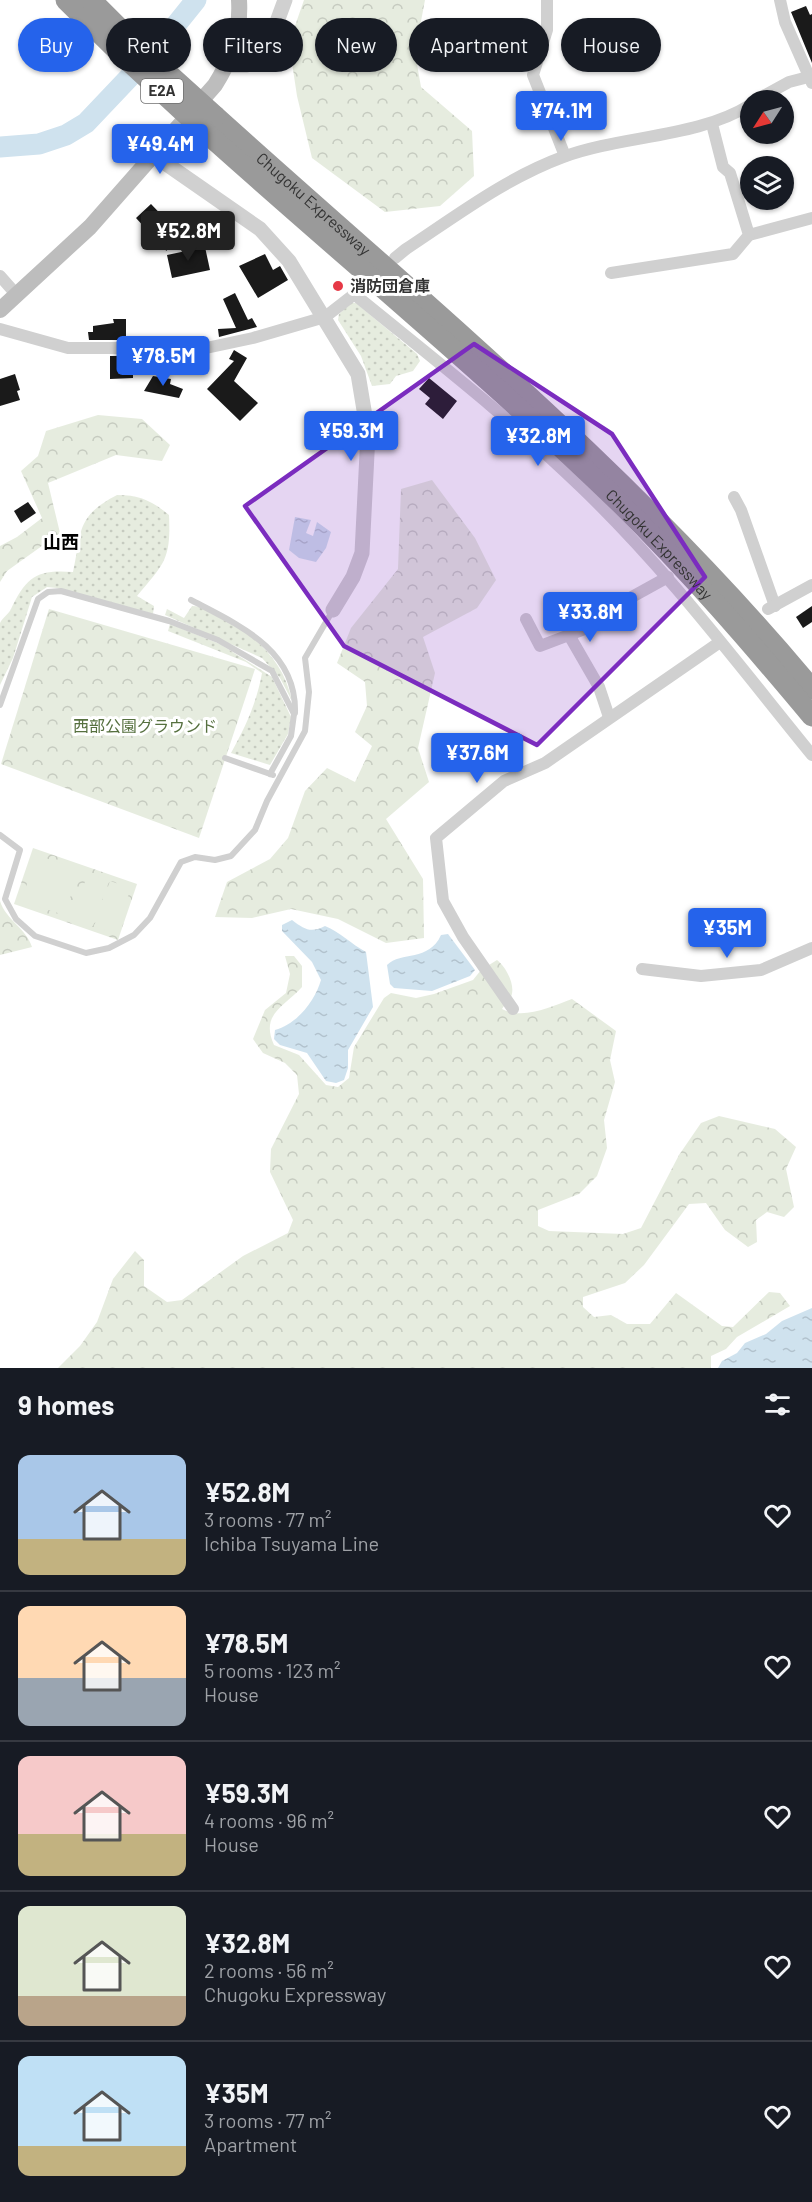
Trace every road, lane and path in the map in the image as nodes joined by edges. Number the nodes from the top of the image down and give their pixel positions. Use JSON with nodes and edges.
{"nodes":[{"id":1,"x":66,"y":0,"type":"edge"},
{"id":2,"x":91,"y":0,"type":"edge"},
{"id":3,"x":239,"y":0,"type":"edge"},
{"id":4,"x":285,"y":0,"type":"edge"},
{"id":5,"x":547,"y":0,"type":"edge"},
{"id":6,"x":780,"y":0,"type":"edge"},
{"id":7,"x":238,"y":18,"type":"edge"},
{"id":8,"x":279,"y":18,"type":"edge"},
{"id":9,"x":106,"y":19,"type":"edge"},
{"id":10,"x":106,"y":31,"type":"edge"},
{"id":11,"x":154,"y":72,"type":"edge"},
{"id":12,"x":223,"y":72,"type":"edge"},
{"id":13,"x":810,"y":78,"type":"edge"},
{"id":14,"x":771,"y":90,"type":"edge"},
{"id":15,"x":740,"y":110,"type":"edge"},
{"id":16,"x":208,"y":122,"type":"junction"},
{"id":17,"x":712,"y":124,"type":"junction"},
{"id":18,"x":155,"y":156,"type":"junction"},
{"id":19,"x":565,"y":156,"type":"junction"},
{"id":20,"x":812,"y":218,"type":"edge"},
{"id":21,"x":749,"y":235,"type":"junction"},
{"id":22,"x":395,"y":258,"type":"dead end"},
{"id":23,"x":611,"y":273,"type":"dead end"},
{"id":24,"x":0,"y":276,"type":"edge"},
{"id":25,"x":15,"y":293,"type":"junction"},
{"id":26,"x":0,"y":310,"type":"edge"},
{"id":27,"x":325,"y":317,"type":"junction"},
{"id":28,"x":0,"y":329,"type":"edge"},
{"id":29,"x":734,"y":497,"type":"dead end"},
{"id":30,"x":668,"y":577,"type":"junction"},
{"id":31,"x":812,"y":585,"type":"edge"},
{"id":32,"x":191,"y":600,"type":"dead end"},
{"id":33,"x":333,"y":610,"type":"joint"},
{"id":34,"x":526,"y":619,"type":"dead end"},
{"id":35,"x":569,"y":636,"type":"junction"},
{"id":36,"x":720,"y":642,"type":"junction"},
{"id":37,"x":812,"y":689,"type":"edge"},
{"id":38,"x":0,"y":705,"type":"edge"},
{"id":39,"x":294,"y":714,"type":"junction"},
{"id":40,"x":812,"y":716,"type":"edge"},
{"id":41,"x":609,"y":717,"type":"junction"},
{"id":42,"x":812,"y":755,"type":"edge"},
{"id":43,"x":225,"y":758,"type":"dead end"},
{"id":44,"x":270,"y":774,"type":"junction"},
{"id":45,"x":280,"y":777,"type":"junction"},
{"id":46,"x":0,"y":836,"type":"edge"},
{"id":47,"x":812,"y":948,"type":"edge"},
{"id":48,"x":642,"y":969,"type":"dead end"},
{"id":49,"x":513,"y":1009,"type":"dead end"}],
"edges":[{"from":1,"to":10,"type":"highway","name":"Chugoku Expressway","number":"E2A"},
{"from":2,"to":9,"type":"highway","name":"Chugoku Expressway","number":"E2A"},
{"from":3,"to":7,"type":"main road"},
{"from":4,"to":8,"type":"street"},
{"from":5,"to":19,"type":"street"},
{"from":6,"to":13,"type":"street"},
{"from":11,"to":16,"type":"highway","name":"Chugoku Expressway","number":"E2A","bridge":true},
{"from":12,"to":18,"type":"main road"},
{"from":13,"to":14,"type":"street"},
{"from":15,"to":17,"type":"street"},
{"from":16,"to":37,"type":"highway","name":"Chugoku Expressway","number":"E2A"},
{"from":16,"to":40,"type":"highway","name":"Chugoku Expressway","number":"E2A"},
{"from":17,"to":19,"type":"street"},
{"from":17,"to":21,"type":"street"},
{"from":18,"to":25,"type":"main road"},
{"from":18,"to":27,"type":"street"},
{"from":19,"to":22,"type":"street"},
{"from":20,"to":21,"type":"street"},
{"from":21,"to":23,"type":"street"},
{"from":24,"to":25,"type":"street"},
{"from":25,"to":26,"type":"main road"},
{"from":27,"to":28,"type":"street"},
{"from":27,"to":30,"type":"street"},
{"from":27,"to":33,"type":"street"},
{"from":29,"to":31,"type":"street"},
{"from":30,"to":35,"type":"street"},
{"from":30,"to":36,"type":"street"},
{"from":32,"to":39,"type":"lane"},
{"from":33,"to":45,"type":"lane"},
{"from":34,"to":35,"type":"street"},
{"from":35,"to":41,"type":"street"},
{"from":36,"to":41,"type":"street"},
{"from":36,"to":42,"type":"street"},
{"from":38,"to":39,"type":"lane"},
{"from":39,"to":44,"type":"lane"},
{"from":41,"to":49,"type":"street"},
{"from":43,"to":44,"type":"lane"},
{"from":44,"to":45,"type":"lane"},
{"from":45,"to":46,"type":"lane"},
{"from":47,"to":48,"type":"street"}]}
